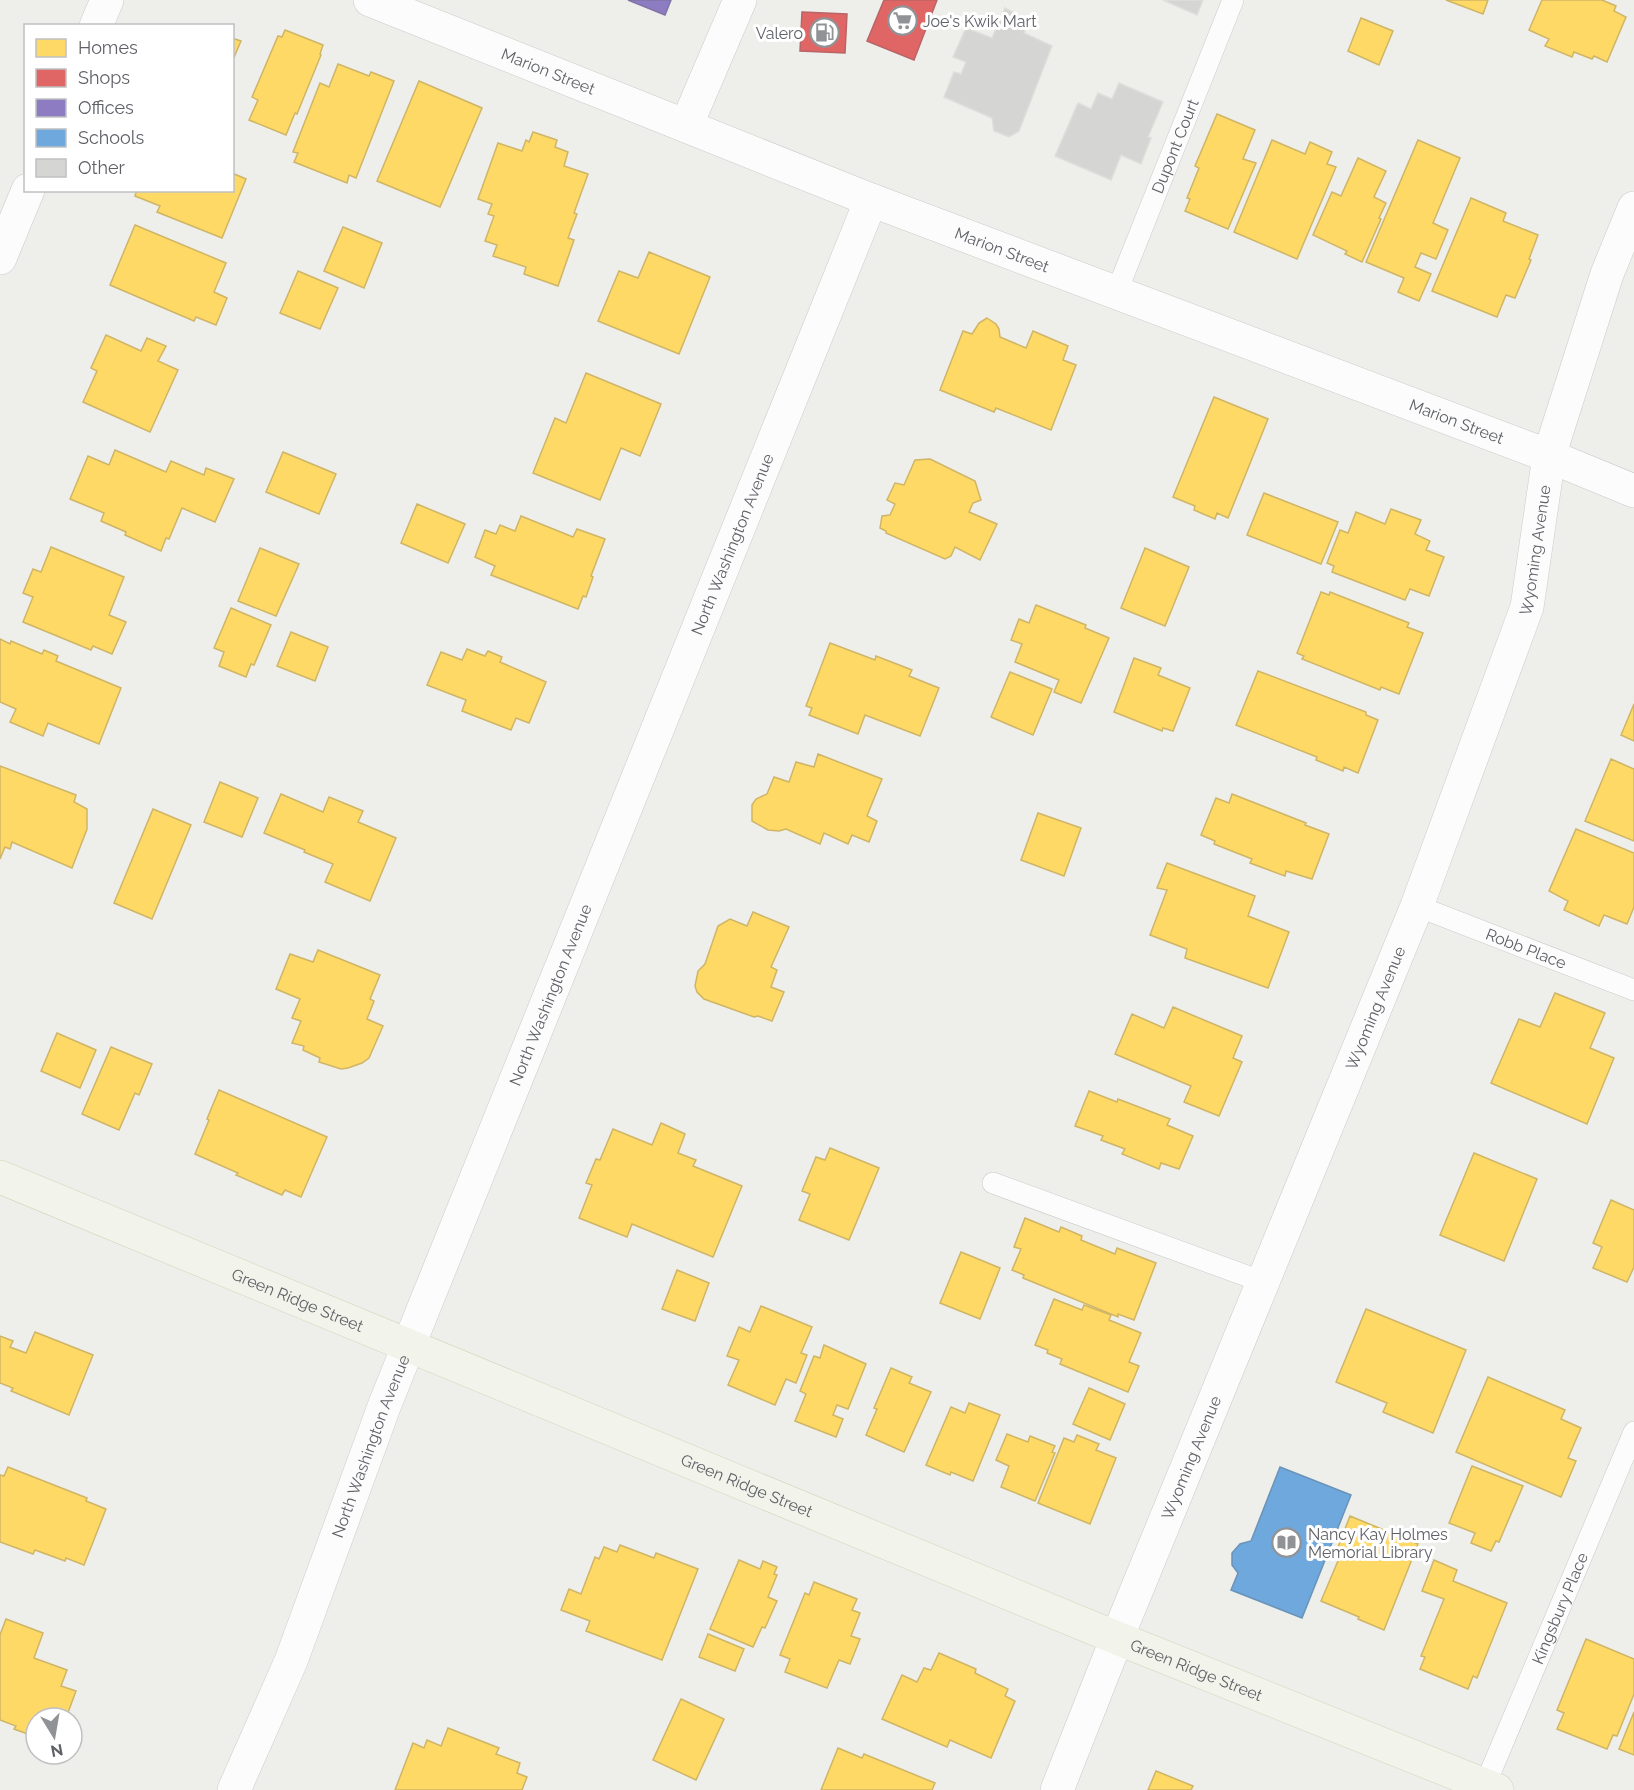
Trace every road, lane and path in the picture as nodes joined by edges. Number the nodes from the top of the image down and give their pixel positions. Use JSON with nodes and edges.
{"nodes":[{"id":1,"x":107,"y":0,"type":"edge"},
{"id":2,"x":370,"y":0,"type":"edge"},
{"id":3,"x":740,"y":0,"type":"edge"},
{"id":4,"x":1233,"y":0,"type":"edge"},
{"id":5,"x":97,"y":24,"type":"edge"},
{"id":6,"x":686,"y":126,"type":"junction"},
{"id":7,"x":27,"y":192,"type":"edge"},
{"id":8,"x":871,"y":200,"type":"junction"},
{"id":9,"x":1634,"y":208,"type":"edge"},
{"id":10,"x":0,"y":258,"type":"edge"},
{"id":11,"x":1117,"y":291,"type":"junction"},
{"id":12,"x":1549,"y":456,"type":"junction"},
{"id":13,"x":1634,"y":492,"type":"edge"},
{"id":14,"x":1418,"y":906,"type":"junction"},
{"id":15,"x":1634,"y":990,"type":"edge"},
{"id":16,"x":0,"y":1178,"type":"edge"},
{"id":17,"x":993,"y":1183,"type":"dead end"},
{"id":18,"x":1263,"y":1282,"type":"junction"},
{"id":19,"x":410,"y":1346,"type":"junction"},
{"id":20,"x":1634,"y":1432,"type":"edge"},
{"id":21,"x":1117,"y":1638,"type":"junction"},
{"id":22,"x":1491,"y":1788,"type":"edge"},
{"id":23,"x":234,"y":1790,"type":"edge"},
{"id":24,"x":1057,"y":1790,"type":"edge"}],
"edges":[{"from":1,"to":5,"type":"street"},
{"from":2,"to":6,"type":"street","name":"Marion Street"},
{"from":3,"to":6,"type":"street"},
{"from":4,"to":11,"type":"lane","name":"Dupont Court"},
{"from":6,"to":8,"type":"street","name":"Marion Street"},
{"from":7,"to":10,"type":"street"},
{"from":8,"to":11,"type":"street","name":"Marion Street"},
{"from":8,"to":19,"type":"street","name":"North Washington Avenue"},
{"from":9,"to":12,"type":"street","name":"Wyoming Avenue"},
{"from":11,"to":12,"type":"street","name":"Marion Street"},
{"from":12,"to":13,"type":"street","name":"Marion Street"},
{"from":12,"to":14,"type":"street","name":"Wyoming Avenue"},
{"from":14,"to":15,"type":"lane","name":"Robb Place"},
{"from":14,"to":18,"type":"street","name":"Wyoming Avenue"},
{"from":16,"to":19,"type":"main road","name":"Green Ridge Street"},
{"from":17,"to":18,"type":"lane"},
{"from":18,"to":21,"type":"street","name":"Wyoming Avenue"},
{"from":19,"to":21,"type":"main road","name":"Green Ridge Street"},
{"from":19,"to":23,"type":"street","name":"North Washington Avenue"},
{"from":20,"to":22,"type":"lane","name":"Kingsbury Place"},
{"from":21,"to":22,"type":"main road","name":"Green Ridge Street"},
{"from":21,"to":24,"type":"street","name":"Wyoming Avenue"}]}
